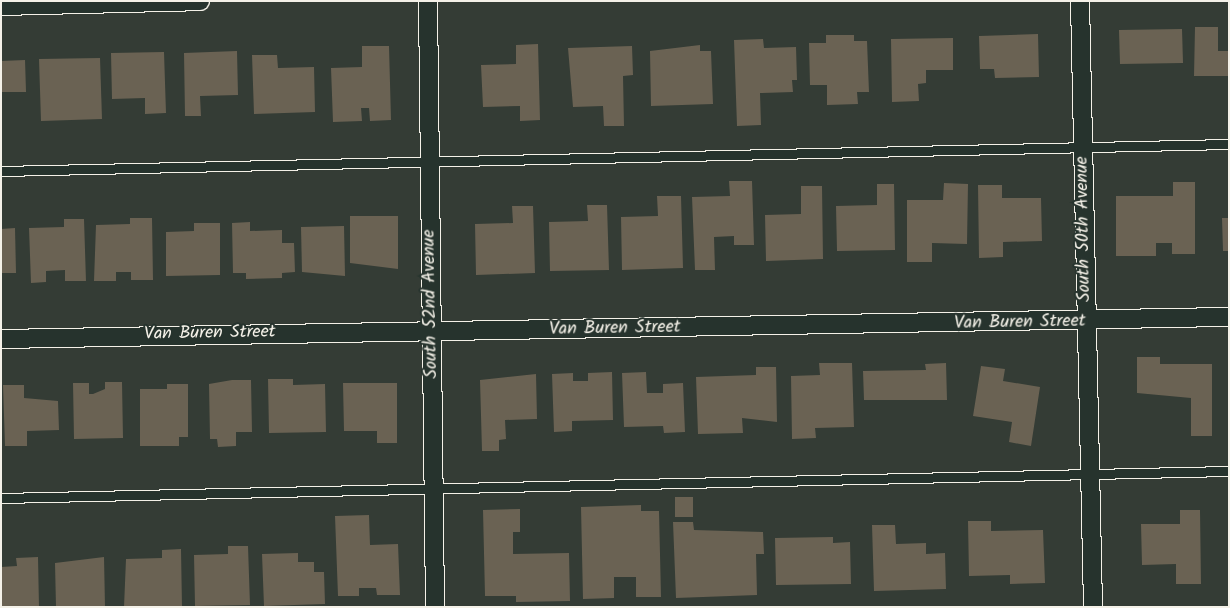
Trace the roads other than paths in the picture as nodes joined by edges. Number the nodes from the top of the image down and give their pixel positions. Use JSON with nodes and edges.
{"nodes":[{"id":1,"x":200,"y":1,"type":"edge"},
{"id":2,"x":428,"y":1,"type":"edge"},
{"id":3,"x":1080,"y":1,"type":"edge"},
{"id":4,"x":1,"y":6,"type":"edge"},
{"id":5,"x":1229,"y":144,"type":"edge"},
{"id":6,"x":1082,"y":147,"type":"junction"},
{"id":7,"x":428,"y":162,"type":"junction"},
{"id":8,"x":1,"y":171,"type":"edge"},
{"id":9,"x":1229,"y":317,"type":"edge"},
{"id":10,"x":1086,"y":322,"type":"junction"},
{"id":11,"x":433,"y":330,"type":"junction"},
{"id":12,"x":1,"y":338,"type":"edge"},
{"id":13,"x":1090,"y":471,"type":"junction"},
{"id":14,"x":1229,"y":471,"type":"edge"},
{"id":15,"x":432,"y":490,"type":"junction"},
{"id":16,"x":1,"y":498,"type":"edge"},
{"id":17,"x":435,"y":607,"type":"edge"},
{"id":18,"x":1093,"y":607,"type":"edge"}],
"edges":[{"from":1,"to":4,"type":"street"},
{"from":2,"to":7,"type":"street","name":"South 52nd Avenue"},
{"from":3,"to":6,"type":"street","name":"South 50th Avenue"},
{"from":5,"to":6,"type":"lane"},
{"from":6,"to":7,"type":"lane"},
{"from":6,"to":10,"type":"street","name":"South 50th Avenue"},
{"from":7,"to":8,"type":"lane"},
{"from":7,"to":11,"type":"street","name":"South 52nd Avenue"},
{"from":9,"to":10,"type":"street","name":"Van Buren Street"},
{"from":10,"to":11,"type":"street","name":"Van Buren Street"},
{"from":10,"to":13,"type":"street","name":"South 50th Avenue"},
{"from":11,"to":12,"type":"street","name":"Van Buren Street"},
{"from":11,"to":15,"type":"street","name":"South 52nd Avenue"},
{"from":13,"to":14,"type":"lane"},
{"from":13,"to":15,"type":"lane"},
{"from":13,"to":18,"type":"street","name":"South 50th Avenue"},
{"from":15,"to":16,"type":"lane"},
{"from":15,"to":17,"type":"street","name":"South 52nd Avenue"}]}
